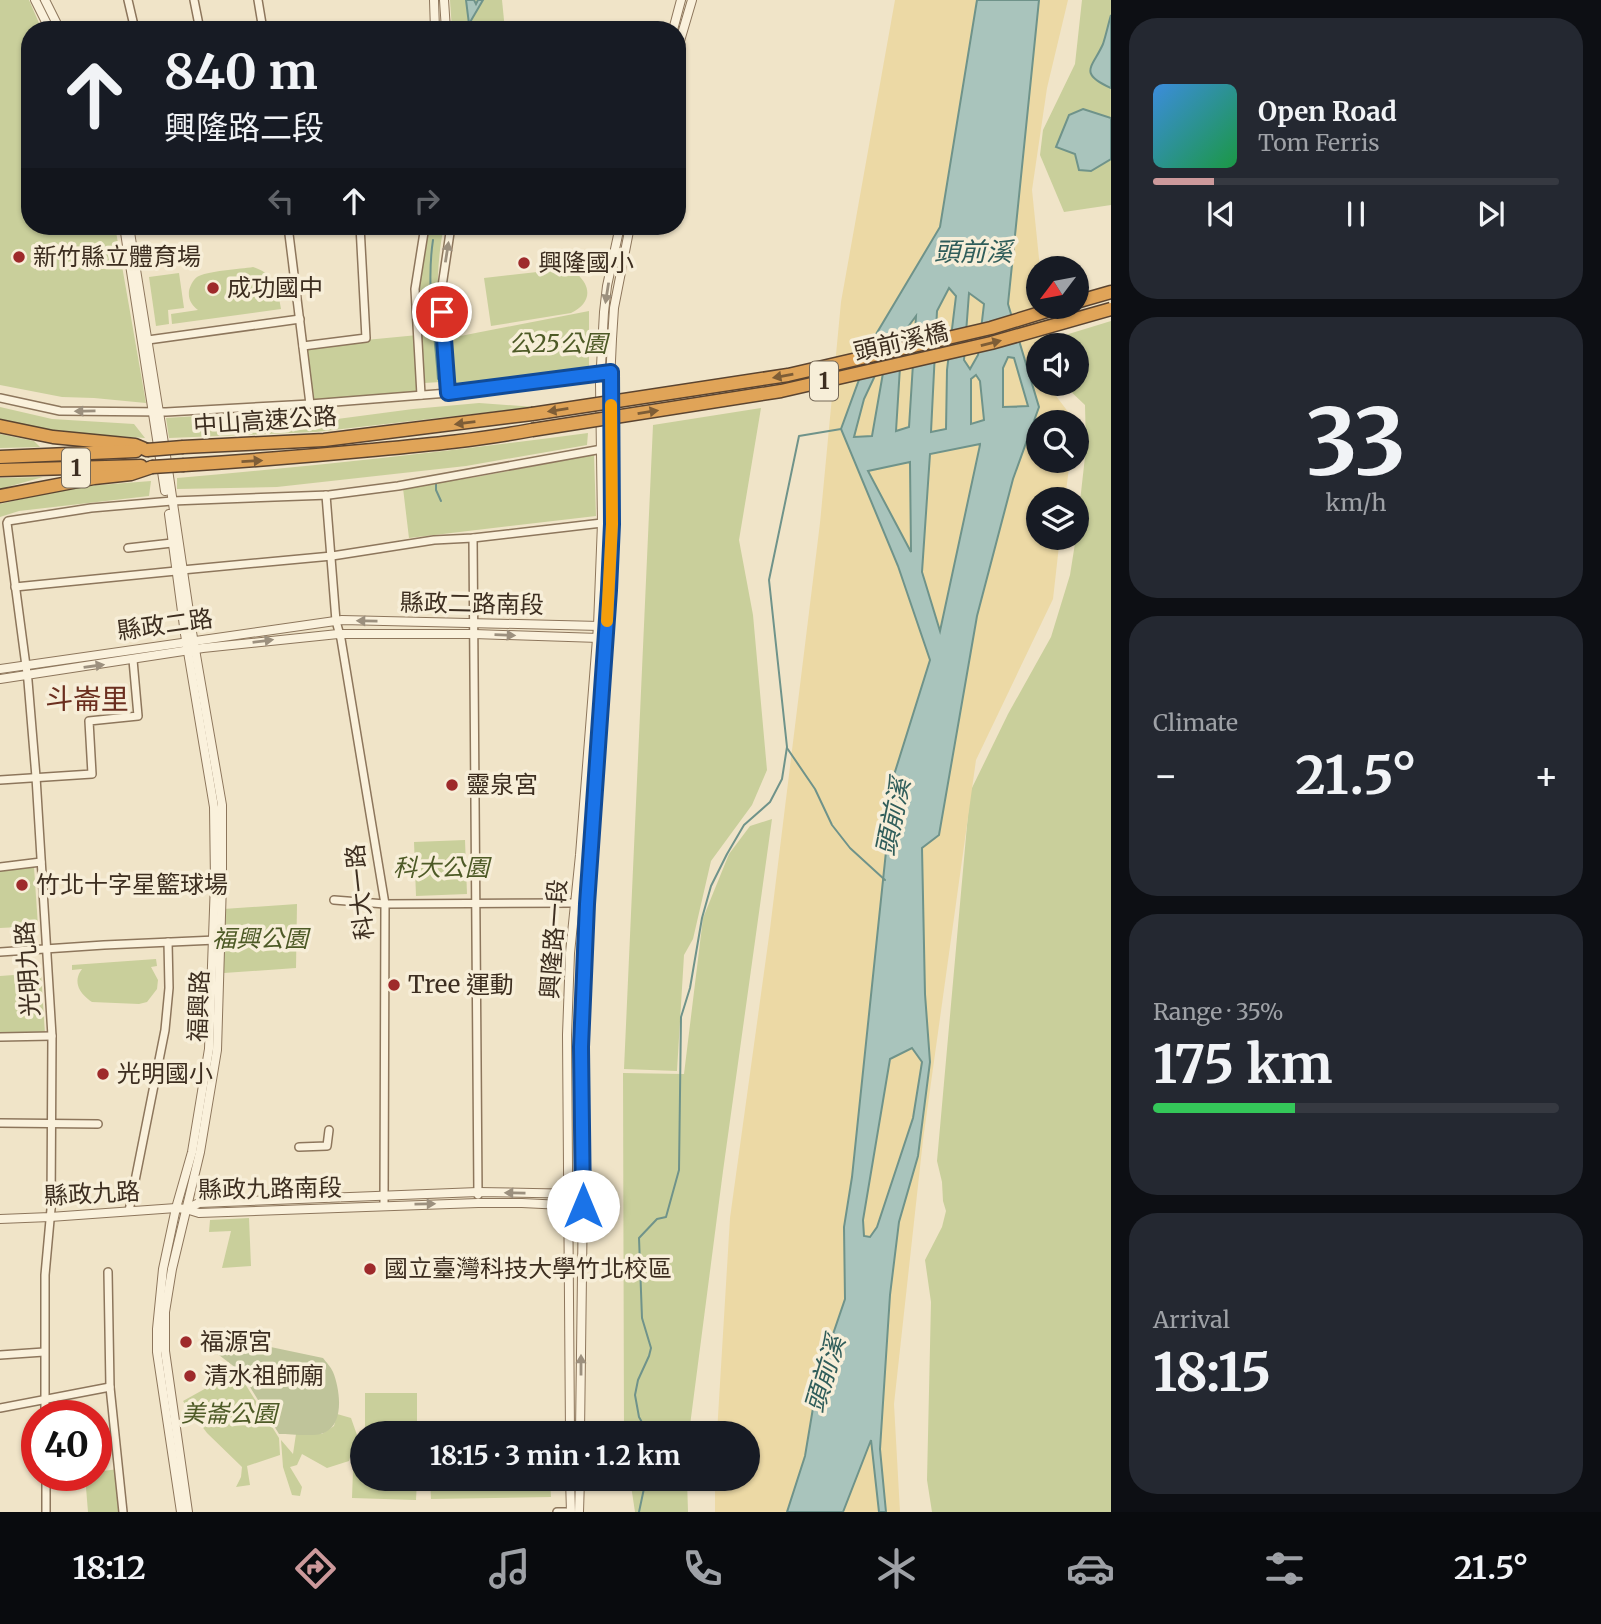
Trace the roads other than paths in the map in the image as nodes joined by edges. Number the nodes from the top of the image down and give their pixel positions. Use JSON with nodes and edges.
{"nodes":[{"id":1,"x":35,"y":0,"type":"edge"},
{"id":2,"x":45,"y":0,"type":"edge"},
{"id":3,"x":128,"y":0,"type":"edge"},
{"id":4,"x":194,"y":0,"type":"edge"},
{"id":5,"x":258,"y":0,"type":"edge"},
{"id":6,"x":434,"y":0,"type":"edge"},
{"id":7,"x":444,"y":0,"type":"edge"},
{"id":8,"x":681,"y":0,"type":"edge"},
{"id":9,"x":691,"y":0,"type":"edge"},
{"id":10,"x":46,"y":21,"type":"edge"},
{"id":11,"x":56,"y":21,"type":"edge"},
{"id":12,"x":133,"y":21,"type":"edge"},
{"id":13,"x":198,"y":21,"type":"edge"},
{"id":14,"x":262,"y":21,"type":"edge"},
{"id":15,"x":435,"y":21,"type":"edge"},
{"id":16,"x":445,"y":21,"type":"edge"},
{"id":17,"x":675,"y":21,"type":"edge"},
{"id":18,"x":685,"y":21,"type":"edge"},
{"id":19,"x":125,"y":235,"type":"edge"},
{"id":20,"x":130,"y":235,"type":"edge"},
{"id":21,"x":289,"y":235,"type":"edge"},
{"id":22,"x":360,"y":235,"type":"edge"},
{"id":23,"x":424,"y":235,"type":"edge"},
{"id":24,"x":450,"y":235,"type":"edge"},
{"id":25,"x":618,"y":235,"type":"edge"},
{"id":26,"x":628,"y":235,"type":"edge"},
{"id":27,"x":1111,"y":292,"type":"edge"},
{"id":28,"x":1089,"y":298,"type":"edge"},
{"id":29,"x":1111,"y":309,"type":"edge"},
{"id":30,"x":1026,"y":317,"type":"edge"},
{"id":31,"x":300,"y":318,"type":"junction"},
{"id":32,"x":148,"y":340,"type":"junction"},
{"id":33,"x":303,"y":346,"type":"junction"},
{"id":34,"x":611,"y":372,"type":"junction"},
{"id":35,"x":600,"y":373,"type":"junction"},
{"id":36,"x":448,"y":393,"type":"junction"},
{"id":37,"x":421,"y":395,"type":"junction"},
{"id":38,"x":0,"y":398,"type":"edge"},
{"id":39,"x":310,"y":404,"type":"junction"},
{"id":40,"x":156,"y":412,"type":"junction"},
{"id":41,"x":532,"y":414,"type":"joint"},
{"id":42,"x":0,"y":426,"type":"edge"},
{"id":43,"x":532,"y":429,"type":"joint"},
{"id":44,"x":607,"y":449,"type":"junction"},
{"id":45,"x":147,"y":450,"type":"junction"},
{"id":46,"x":0,"y":457,"type":"edge"},
{"id":47,"x":159,"y":460,"type":"junction"},
{"id":48,"x":0,"y":470,"type":"edge"},
{"id":49,"x":326,"y":495,"type":"junction"},
{"id":50,"x":0,"y":496,"type":"edge"},
{"id":51,"x":169,"y":502,"type":"junction"},
{"id":52,"x":602,"y":523,"type":"junction"},
{"id":53,"x":473,"y":538,"type":"junction"},
{"id":54,"x":172,"y":543,"type":"junction"},
{"id":55,"x":128,"y":548,"type":"dead end"},
{"id":56,"x":332,"y":556,"type":"junction"},
{"id":57,"x":179,"y":570,"type":"junction"},
{"id":58,"x":15,"y":587,"type":"junction"},
{"id":59,"x":336,"y":621,"type":"junction"},
{"id":60,"x":474,"y":622,"type":"junction"},
{"id":61,"x":602,"y":626,"type":"junction"},
{"id":62,"x":338,"y":634,"type":"junction"},
{"id":63,"x":474,"y":634,"type":"junction"},
{"id":64,"x":601,"y":638,"type":"junction"},
{"id":65,"x":191,"y":645,"type":"junction"},
{"id":66,"x":133,"y":660,"type":"junction"},
{"id":67,"x":26,"y":665,"type":"junction"},
{"id":68,"x":0,"y":669,"type":"edge"},
{"id":69,"x":27,"y":676,"type":"junction"},
{"id":70,"x":0,"y":679,"type":"edge"},
{"id":71,"x":36,"y":777,"type":"junction"},
{"id":72,"x":0,"y":780,"type":"edge"},
{"id":73,"x":41,"y":862,"type":"junction"},
{"id":74,"x":0,"y":867,"type":"edge"},
{"id":75,"x":334,"y":900,"type":"dead end"},
{"id":76,"x":574,"y":903,"type":"junction"},
{"id":77,"x":385,"y":904,"type":"junction"},
{"id":78,"x":476,"y":904,"type":"junction"},
{"id":79,"x":217,"y":940,"type":"junction"},
{"id":80,"x":168,"y":942,"type":"junction"},
{"id":81,"x":47,"y":950,"type":"junction"},
{"id":82,"x":0,"y":952,"type":"edge"},
{"id":83,"x":52,"y":1036,"type":"junction"},
{"id":84,"x":0,"y":1037,"type":"edge"},
{"id":85,"x":0,"y":1123,"type":"edge"},
{"id":86,"x":51,"y":1124,"type":"junction"},
{"id":87,"x":98,"y":1124,"type":"dead end"},
{"id":88,"x":329,"y":1130,"type":"dead end"},
{"id":89,"x":299,"y":1147,"type":"dead end"},
{"id":90,"x":478,"y":1192,"type":"junction"},
{"id":91,"x":568,"y":1194,"type":"junction"},
{"id":92,"x":583,"y":1194,"type":"junction"},
{"id":93,"x":384,"y":1201,"type":"junction"},
{"id":94,"x":478,"y":1203,"type":"junction"},
{"id":95,"x":568,"y":1205,"type":"junction"},
{"id":96,"x":583,"y":1206,"type":"junction"},
{"id":97,"x":176,"y":1208,"type":"junction"},
{"id":98,"x":186,"y":1209,"type":"junction"},
{"id":99,"x":129,"y":1211,"type":"junction"},
{"id":100,"x":50,"y":1217,"type":"junction"},
{"id":101,"x":0,"y":1219,"type":"edge"},
{"id":102,"x":108,"y":1272,"type":"dead end"},
{"id":103,"x":44,"y":1352,"type":"junction"},
{"id":104,"x":0,"y":1355,"type":"edge"},
{"id":105,"x":110,"y":1387,"type":"junction"},
{"id":106,"x":45,"y":1400,"type":"joint"},
{"id":107,"x":21,"y":1404,"type":"edge"},
{"id":108,"x":0,"y":1408,"type":"edge"},
{"id":109,"x":570,"y":1421,"type":"edge"},
{"id":110,"x":580,"y":1421,"type":"edge"},
{"id":111,"x":46,"y":1491,"type":"edge"},
{"id":112,"x":569,"y":1491,"type":"edge"},
{"id":113,"x":580,"y":1491,"type":"edge"},
{"id":114,"x":46,"y":1512,"type":"edge"},
{"id":115,"x":123,"y":1512,"type":"edge"},
{"id":116,"x":181,"y":1512,"type":"edge"},
{"id":117,"x":188,"y":1512,"type":"edge"},
{"id":118,"x":557,"y":1512,"type":"edge"},
{"id":119,"x":568,"y":1512,"type":"edge"},
{"id":120,"x":579,"y":1512,"type":"edge"}],
"edges":[{"from":1,"to":10,"type":"street"},
{"from":2,"to":11,"type":"street"},
{"from":3,"to":12,"type":"street"},
{"from":4,"to":13,"type":"street"},
{"from":5,"to":14,"type":"street"},
{"from":6,"to":15,"type":"street"},
{"from":7,"to":16,"type":"street"},
{"from":8,"to":17,"type":"street"},
{"from":9,"to":18,"type":"street"},
{"from":19,"to":40,"type":"street"},
{"from":20,"to":32,"type":"street"},
{"from":21,"to":31,"type":"street"},
{"from":22,"to":33,"type":"street"},
{"from":23,"to":37,"type":"street"},
{"from":36,"to":24,"type":"street","one_way":true},
{"from":25,"to":35,"type":"street","one_way":true},
{"from":26,"to":34,"type":"street"},
{"from":27,"to":28,"type":"highway"},
{"from":43,"to":29,"type":"highway","name":"頭前溪橋","number":"1","one_way":true,"bridge":true},
{"from":30,"to":41,"type":"highway","name":"頭前溪橋","number":"1","one_way":true,"bridge":true},
{"from":31,"to":32,"type":"street"},
{"from":31,"to":33,"type":"street"},
{"from":32,"to":40,"type":"street"},
{"from":33,"to":39,"type":"street"},
{"from":34,"to":35,"type":"street"},
{"from":34,"to":44,"type":"street"},
{"from":35,"to":36,"type":"street"},
{"from":35,"to":44,"type":"street"},
{"from":36,"to":37,"type":"street"},
{"from":37,"to":39,"type":"street"},
{"from":40,"to":38,"type":"street","one_way":true},
{"from":39,"to":40,"type":"street"},
{"from":40,"to":47,"type":"street","name":"福興路"},
{"from":41,"to":45,"type":"highway","name":"中山高速公路","number":"1","one_way":true,"bridge":true},
{"from":42,"to":45,"type":"highway"},
{"from":47,"to":43,"type":"highway","name":"中山高速公路","number":"1","one_way":true,"bridge":true},
{"from":44,"to":49,"type":"street"},
{"from":44,"to":52,"type":"street","name":"興隆路一段"},
{"from":44,"to":61,"type":"street","name":"興隆路一段"},
{"from":45,"to":46,"type":"highway","name":"中山高速公路","number":"1"},
{"from":47,"to":48,"type":"highway","name":"中山高速公路","number":"1"},
{"from":47,"to":50,"type":"highway"},
{"from":47,"to":51,"type":"street","name":"福興路"},
{"from":49,"to":51,"type":"street"},
{"from":49,"to":56,"type":"street","name":"科大一路"},
{"from":51,"to":54,"type":"street","name":"福興路"},
{"from":51,"to":57,"type":"street","name":"福興路"},
{"from":51,"to":58,"type":"street","name":"光明九路"},
{"from":52,"to":53,"type":"street"},
{"from":52,"to":61,"type":"street","name":"興隆路一段"},
{"from":53,"to":56,"type":"street"},
{"from":53,"to":60,"type":"street"},
{"from":54,"to":55,"type":"street"},
{"from":54,"to":57,"type":"street","name":"福興路"},
{"from":56,"to":57,"type":"street"},
{"from":56,"to":59,"type":"street","name":"科大一路"},
{"from":57,"to":58,"type":"street"},
{"from":57,"to":65,"type":"street","name":"福興路"},
{"from":58,"to":67,"type":"street","name":"光明九路"},
{"from":60,"to":59,"type":"street","name":"縣政二路南段","one_way":true},
{"from":59,"to":62,"type":"street","name":"科大一路"},
{"from":59,"to":65,"type":"street","name":"縣政二路"},
{"from":60,"to":61,"type":"street","name":"縣政二路南段"},
{"from":60,"to":63,"type":"street"},
{"from":61,"to":64,"type":"street","name":"興隆路一段"},
{"from":62,"to":63,"type":"street","name":"縣政二路南段"},
{"from":65,"to":62,"type":"street","name":"縣政二路南段","one_way":true},
{"from":62,"to":77,"type":"street","name":"科大一路"},
{"from":63,"to":64,"type":"street","name":"縣政二路南段","one_way":true},
{"from":63,"to":78,"type":"street"},
{"from":64,"to":76,"type":"street","name":"興隆路一段"},
{"from":64,"to":92,"type":"street","name":"興隆路一段"},
{"from":65,"to":66,"type":"street","name":"縣政二路"},
{"from":65,"to":67,"type":"street","name":"縣政二路"},
{"from":65,"to":79,"type":"street","name":"福興路"},
{"from":69,"to":66,"type":"street","name":"縣政二路","one_way":true},
{"from":66,"to":71,"type":"street"},
{"from":67,"to":68,"type":"street","name":"縣政二路"},
{"from":67,"to":69,"type":"street","name":"光明九路"},
{"from":69,"to":70,"type":"street","name":"縣政二路"},
{"from":69,"to":71,"type":"street","name":"光明九路"},
{"from":71,"to":72,"type":"street"},
{"from":71,"to":73,"type":"street","name":"光明九路"},
{"from":73,"to":74,"type":"street"},
{"from":73,"to":81,"type":"street","name":"光明九路"},
{"from":75,"to":77,"type":"street"},
{"from":76,"to":78,"type":"street"},
{"from":76,"to":91,"type":"street","name":"興隆路一段"},
{"from":77,"to":78,"type":"street"},
{"from":77,"to":93,"type":"street","name":"科大一路"},
{"from":78,"to":90,"type":"street"},
{"from":79,"to":80,"type":"street"},
{"from":79,"to":97,"type":"street","name":"福興路"},
{"from":79,"to":98,"type":"street","name":"福興路"},
{"from":80,"to":81,"type":"street"},
{"from":80,"to":99,"type":"street"},
{"from":81,"to":82,"type":"street"},
{"from":81,"to":83,"type":"street","name":"光明九路"},
{"from":83,"to":84,"type":"street"},
{"from":83,"to":86,"type":"street","name":"光明九路"},
{"from":85,"to":86,"type":"street"},
{"from":86,"to":87,"type":"street"},
{"from":86,"to":100,"type":"street","name":"光明九路"},
{"from":88,"to":89,"type":"street"},
{"from":91,"to":90,"type":"street","name":"縣政九路南段","one_way":true},
{"from":90,"to":93,"type":"street","name":"縣政九路南段"},
{"from":90,"to":94,"type":"street"},
{"from":91,"to":92,"type":"street","name":"縣政九路南段"},
{"from":91,"to":95,"type":"street","name":"興隆路一段"},
{"from":92,"to":96,"type":"street","name":"興隆路一段"},
{"from":93,"to":94,"type":"street","name":"縣政九路南段","one_way":true},
{"from":93,"to":98,"type":"street","name":"縣政九路南段"},
{"from":94,"to":95,"type":"street","name":"縣政九路南段"},
{"from":95,"to":96,"type":"street","name":"縣政九路南段"},
{"from":95,"to":109,"type":"street","name":"興隆路一段"},
{"from":110,"to":96,"type":"street","name":"興隆路一段","one_way":true},
{"from":97,"to":98,"type":"street","name":"縣政九路"},
{"from":97,"to":99,"type":"street","name":"縣政九路"},
{"from":97,"to":116,"type":"street","name":"福興路"},
{"from":98,"to":117,"type":"street","name":"福興路"},
{"from":99,"to":100,"type":"street","name":"縣政九路"},
{"from":100,"to":101,"type":"street","name":"縣政九路"},
{"from":100,"to":103,"type":"street","name":"光明九路"},
{"from":102,"to":105,"type":"street"},
{"from":103,"to":104,"type":"street"},
{"from":103,"to":106,"type":"street","name":"光明九路"},
{"from":105,"to":106,"type":"street"},
{"from":105,"to":115,"type":"street"},
{"from":107,"to":108,"type":"street"},
{"from":111,"to":114,"type":"street"},
{"from":112,"to":119,"type":"street"},
{"from":113,"to":120,"type":"street"},
{"from":118,"to":119,"type":"street"}]}
